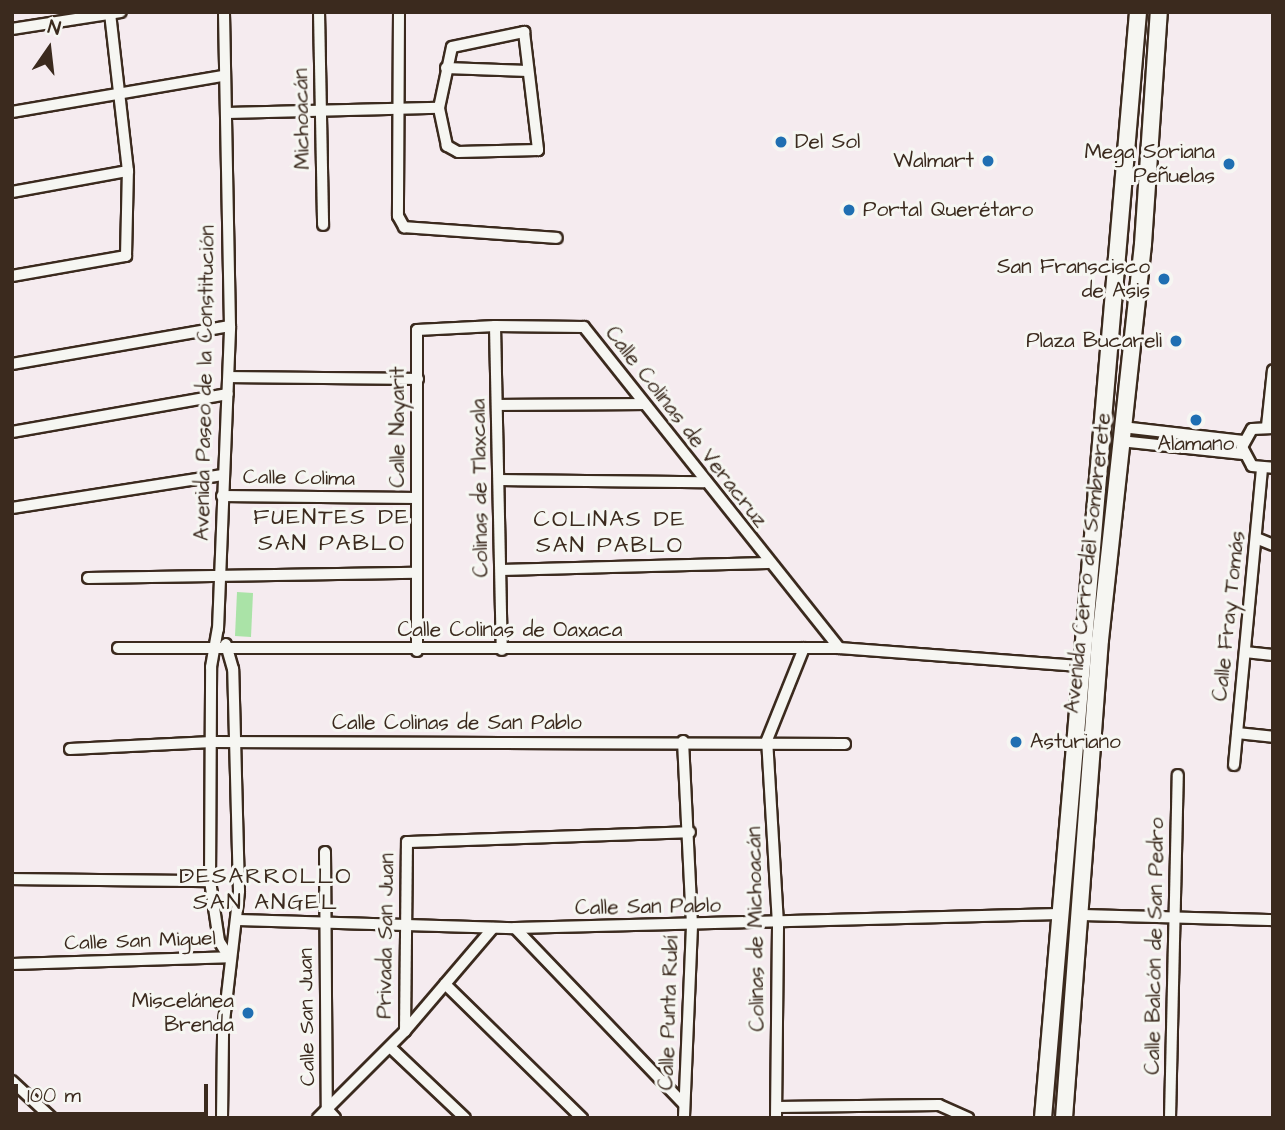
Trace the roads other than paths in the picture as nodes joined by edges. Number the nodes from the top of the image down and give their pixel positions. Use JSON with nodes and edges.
{"nodes":[{"id":1,"x":33,"y":12,"type":"edge"},
{"id":2,"x":224,"y":12,"type":"edge"},
{"id":3,"x":319,"y":12,"type":"edge"},
{"id":4,"x":399,"y":12,"type":"edge"},
{"id":5,"x":1138,"y":12,"type":"edge"},
{"id":6,"x":1159,"y":12,"type":"edge"},
{"id":7,"x":114,"y":13,"type":"edge"},
{"id":8,"x":35,"y":25,"type":"junction"},
{"id":9,"x":12,"y":29,"type":"edge"},
{"id":10,"x":446,"y":68,"type":"junction"},
{"id":11,"x":528,"y":71,"type":"junction"},
{"id":12,"x":223,"y":76,"type":"junction"},
{"id":13,"x":122,"y":92,"type":"junction"},
{"id":14,"x":401,"y":106,"type":"junction"},
{"id":15,"x":321,"y":108,"type":"junction"},
{"id":16,"x":439,"y":108,"type":"junction"},
{"id":17,"x":12,"y":112,"type":"edge"},
{"id":18,"x":227,"y":113,"type":"junction"},
{"id":19,"x":128,"y":170,"type":"junction"},
{"id":20,"x":12,"y":192,"type":"edge"},
{"id":21,"x":323,"y":225,"type":"dead end"},
{"id":22,"x":557,"y":238,"type":"dead end"},
{"id":23,"x":12,"y":276,"type":"edge"},
{"id":24,"x":230,"y":326,"type":"junction"},
{"id":25,"x":495,"y":326,"type":"junction"},
{"id":26,"x":417,"y":330,"type":"joint"},
{"id":27,"x":12,"y":364,"type":"edge"},
{"id":28,"x":1273,"y":370,"type":"edge"},
{"id":29,"x":229,"y":377,"type":"junction"},
{"id":30,"x":418,"y":379,"type":"junction"},
{"id":31,"x":228,"y":394,"type":"junction"},
{"id":32,"x":644,"y":404,"type":"junction"},
{"id":33,"x":497,"y":405,"type":"junction"},
{"id":34,"x":1270,"y":427,"type":"edge"},
{"id":35,"x":12,"y":432,"type":"edge"},
{"id":36,"x":1121,"y":434,"type":"junction"},
{"id":37,"x":1243,"y":441,"type":"junction"},
{"id":38,"x":1243,"y":454,"type":"junction"},
{"id":39,"x":1268,"y":469,"type":"edge"},
{"id":40,"x":222,"y":475,"type":"junction"},
{"id":41,"x":499,"y":480,"type":"junction"},
{"id":42,"x":704,"y":482,"type":"junction"},
{"id":43,"x":222,"y":496,"type":"junction"},
{"id":44,"x":417,"y":498,"type":"junction"},
{"id":45,"x":12,"y":508,"type":"edge"},
{"id":46,"x":1256,"y":538,"type":"junction"},
{"id":47,"x":1273,"y":545,"type":"edge"},
{"id":48,"x":768,"y":562,"type":"junction"},
{"id":49,"x":501,"y":570,"type":"junction"},
{"id":50,"x":416,"y":573,"type":"junction"},
{"id":51,"x":221,"y":574,"type":"junction"},
{"id":52,"x":88,"y":578,"type":"dead end"},
{"id":53,"x":218,"y":629,"type":"junction"},
{"id":54,"x":118,"y":648,"type":"dead end"},
{"id":55,"x":228,"y":648,"type":"junction"},
{"id":56,"x":804,"y":648,"type":"junction"},
{"id":57,"x":839,"y":648,"type":"junction"},
{"id":58,"x":212,"y":649,"type":"junction"},
{"id":59,"x":502,"y":650,"type":"junction"},
{"id":60,"x":417,"y":651,"type":"junction"},
{"id":61,"x":1245,"y":652,"type":"junction"},
{"id":62,"x":1273,"y":654,"type":"edge"},
{"id":63,"x":1079,"y":666,"type":"junction"},
{"id":64,"x":1237,"y":733,"type":"junction"},
{"id":65,"x":1273,"y":737,"type":"edge"},
{"id":66,"x":767,"y":740,"type":"junction"},
{"id":67,"x":682,"y":741,"type":"junction"},
{"id":68,"x":212,"y":743,"type":"junction"},
{"id":69,"x":236,"y":743,"type":"junction"},
{"id":70,"x":845,"y":744,"type":"dead end"},
{"id":71,"x":70,"y":749,"type":"dead end"},
{"id":72,"x":1234,"y":765,"type":"dead end"},
{"id":73,"x":1178,"y":775,"type":"dead end"},
{"id":74,"x":690,"y":832,"type":"junction"},
{"id":75,"x":326,"y":852,"type":"dead end"},
{"id":76,"x":12,"y":879,"type":"edge"},
{"id":77,"x":210,"y":881,"type":"junction"},
{"id":78,"x":1059,"y":914,"type":"junction"},
{"id":79,"x":1078,"y":915,"type":"junction"},
{"id":80,"x":1177,"y":919,"type":"junction"},
{"id":81,"x":238,"y":920,"type":"junction"},
{"id":82,"x":1273,"y":920,"type":"edge"},
{"id":83,"x":326,"y":924,"type":"junction"},
{"id":84,"x":778,"y":924,"type":"junction"},
{"id":85,"x":403,"y":925,"type":"junction"},
{"id":86,"x":692,"y":926,"type":"junction"},
{"id":87,"x":493,"y":928,"type":"junction"},
{"id":88,"x":515,"y":928,"type":"junction"},
{"id":89,"x":229,"y":957,"type":"junction"},
{"id":90,"x":12,"y":964,"type":"edge"},
{"id":91,"x":445,"y":984,"type":"junction"},
{"id":92,"x":405,"y":1031,"type":"junction"},
{"id":93,"x":390,"y":1047,"type":"junction"},
{"id":94,"x":12,"y":1081,"type":"edge"},
{"id":95,"x":684,"y":1104,"type":"junction"},
{"id":96,"x":777,"y":1112,"type":"edge"},
{"id":97,"x":331,"y":1113,"type":"edge"},
{"id":98,"x":52,"y":1118,"type":"edge"},
{"id":99,"x":222,"y":1118,"type":"edge"},
{"id":100,"x":318,"y":1118,"type":"edge"},
{"id":101,"x":465,"y":1118,"type":"edge"},
{"id":102,"x":582,"y":1118,"type":"edge"},
{"id":103,"x":684,"y":1118,"type":"edge"},
{"id":104,"x":968,"y":1118,"type":"edge"},
{"id":105,"x":1043,"y":1118,"type":"edge"},
{"id":106,"x":1065,"y":1118,"type":"edge"},
{"id":107,"x":1170,"y":1118,"type":"edge"}],
"edges":[{"from":1,"to":8,"type":"street"},
{"from":2,"to":12,"type":"street","name":"Avenida Paseo de la Constitución"},
{"from":3,"to":15,"type":"street","name":"Michoacán"},
{"from":4,"to":14,"type":"street"},
{"from":5,"to":63,"type":"main road","name":"Avenida Cerro del Sombrerete"},
{"from":6,"to":36,"type":"main road","name":"Avenida Cerro del Sombrerete"},
{"from":7,"to":8,"type":"street"},
{"from":7,"to":13,"type":"street"},
{"from":8,"to":9,"type":"street"},
{"from":10,"to":11,"type":"street"},
{"from":10,"to":11,"type":"street"},
{"from":10,"to":16,"type":"street"},
{"from":11,"to":16,"type":"street"},
{"from":12,"to":13,"type":"street"},
{"from":12,"to":18,"type":"street","name":"Avenida Paseo de la Constitución"},
{"from":13,"to":17,"type":"street"},
{"from":13,"to":19,"type":"street"},
{"from":14,"to":15,"type":"street"},
{"from":14,"to":16,"type":"street"},
{"from":14,"to":22,"type":"street"},
{"from":15,"to":18,"type":"street"},
{"from":15,"to":21,"type":"street","name":"Michoacán"},
{"from":18,"to":24,"type":"street","name":"Avenida Paseo de la Constitución"},
{"from":19,"to":20,"type":"street"},
{"from":19,"to":23,"type":"street"},
{"from":24,"to":27,"type":"street"},
{"from":24,"to":29,"type":"street","name":"Avenida Paseo de la Constitución"},
{"from":25,"to":26,"type":"street","name":"Calle Colinas de Veracruz"},
{"from":25,"to":32,"type":"street","name":"Calle Colinas de Veracruz"},
{"from":25,"to":33,"type":"street","name":"Colinas de Tlaxcala"},
{"from":26,"to":30,"type":"street","name":"Calle Nayarit"},
{"from":28,"to":34,"type":"street"},
{"from":29,"to":30,"type":"street"},
{"from":29,"to":31,"type":"street","name":"Avenida Paseo de la Constitución"},
{"from":30,"to":44,"type":"street","name":"Calle Nayarit"},
{"from":31,"to":35,"type":"street"},
{"from":31,"to":40,"type":"street","name":"Avenida Paseo de la Constitución"},
{"from":32,"to":33,"type":"street"},
{"from":32,"to":42,"type":"street","name":"Calle Colinas de Veracruz"},
{"from":33,"to":41,"type":"street","name":"Colinas de Tlaxcala"},
{"from":34,"to":37,"type":"street"},
{"from":36,"to":37,"type":"street"},
{"from":36,"to":38,"type":"street"},
{"from":36,"to":79,"type":"main road","name":"Avenida Cerro del Sombrerete"},
{"from":37,"to":38,"type":"street"},
{"from":38,"to":39,"type":"street"},
{"from":39,"to":46,"type":"street","name":"Calle Fray Tomás"},
{"from":40,"to":43,"type":"street","name":"Avenida Paseo de la Constitución"},
{"from":40,"to":45,"type":"street"},
{"from":41,"to":42,"type":"street"},
{"from":41,"to":49,"type":"street","name":"Colinas de Tlaxcala"},
{"from":42,"to":48,"type":"street","name":"Calle Colinas de Veracruz"},
{"from":43,"to":44,"type":"street","name":"Calle Colima"},
{"from":43,"to":51,"type":"street","name":"Avenida Paseo de la Constitución"},
{"from":44,"to":50,"type":"street","name":"Calle Nayarit"},
{"from":46,"to":47,"type":"street"},
{"from":46,"to":61,"type":"street","name":"Calle Fray Tomás"},
{"from":48,"to":49,"type":"street"},
{"from":48,"to":57,"type":"street","name":"Calle Colinas de Veracruz"},
{"from":49,"to":59,"type":"street","name":"Colinas de Tlaxcala"},
{"from":50,"to":51,"type":"street"},
{"from":50,"to":60,"type":"street","name":"Calle Nayarit"},
{"from":51,"to":52,"type":"street"},
{"from":51,"to":53,"type":"street","name":"Avenida Paseo de la Constitución"},
{"from":53,"to":55,"type":"street"},
{"from":53,"to":58,"type":"street","name":"Avenida Paseo de la Constitución"},
{"from":54,"to":58,"type":"street","name":"Calle Colinas de Oaxaca"},
{"from":55,"to":58,"type":"street","name":"Calle Colinas de Oaxaca"},
{"from":55,"to":60,"type":"street","name":"Calle Colinas de Oaxaca"},
{"from":55,"to":69,"type":"street"},
{"from":56,"to":57,"type":"street","name":"Calle Colinas de Oaxaca"},
{"from":56,"to":59,"type":"street","name":"Calle Colinas de Oaxaca"},
{"from":56,"to":66,"type":"street"},
{"from":57,"to":63,"type":"street","name":"Calle Colinas de Oaxaca"},
{"from":58,"to":68,"type":"street","name":"Avenida Paseo de la Constitución"},
{"from":59,"to":60,"type":"street","name":"Calle Colinas de Oaxaca"},
{"from":61,"to":62,"type":"street"},
{"from":61,"to":64,"type":"street","name":"Calle Fray Tomás"},
{"from":63,"to":78,"type":"main road","name":"Avenida Cerro del Sombrerete"},
{"from":64,"to":65,"type":"street"},
{"from":64,"to":72,"type":"street","name":"Calle Fray Tomás"},
{"from":66,"to":67,"type":"street","name":"Calle Colinas de San Pablo"},
{"from":66,"to":70,"type":"street","name":"Calle Colinas de San Pablo"},
{"from":66,"to":84,"type":"street","name":"Colinas de Michoacán"},
{"from":67,"to":69,"type":"street","name":"Calle Colinas de San Pablo"},
{"from":67,"to":74,"type":"street","name":"Calle Punta Rubí"},
{"from":68,"to":69,"type":"street","name":"Calle Colinas de San Pablo"},
{"from":68,"to":71,"type":"street","name":"Calle Colinas de San Pablo"},
{"from":68,"to":77,"type":"street","name":"Calle San Miguel"},
{"from":69,"to":81,"type":"street"},
{"from":73,"to":80,"type":"street","name":"Calle Balcón de San Pedro"},
{"from":74,"to":85,"type":"street","name":"Privada San Juan"},
{"from":74,"to":86,"type":"street","name":"Calle Punta Rubí"},
{"from":75,"to":83,"type":"street"},
{"from":76,"to":77,"type":"street"},
{"from":77,"to":89,"type":"street","name":"Calle San Miguel"},
{"from":78,"to":84,"type":"street","name":"Calle San Pablo"},
{"from":78,"to":105,"type":"main road","name":"Avenida Cerro del Sombrerete"},
{"from":79,"to":80,"type":"street"},
{"from":79,"to":106,"type":"main road","name":"Avenida Cerro del Sombrerete"},
{"from":80,"to":82,"type":"street"},
{"from":80,"to":107,"type":"street","name":"Calle Balcón de San Pedro"},
{"from":81,"to":83,"type":"street","name":"Calle San Pablo"},
{"from":81,"to":89,"type":"street"},
{"from":83,"to":85,"type":"street","name":"Calle San Pablo"},
{"from":83,"to":97,"type":"street","name":"Calle San Juan"},
{"from":84,"to":86,"type":"street","name":"Calle San Pablo"},
{"from":84,"to":96,"type":"street","name":"Colinas de Michoacán"},
{"from":85,"to":87,"type":"street","name":"Calle San Pablo"},
{"from":85,"to":92,"type":"street","name":"Privada San Juan"},
{"from":86,"to":88,"type":"street","name":"Calle San Pablo"},
{"from":86,"to":95,"type":"street","name":"Calle Punta Rubí"},
{"from":87,"to":88,"type":"street","name":"Calle San Pablo"},
{"from":87,"to":91,"type":"street"},
{"from":88,"to":95,"type":"street"},
{"from":89,"to":90,"type":"street","name":"Calle San Miguel"},
{"from":89,"to":99,"type":"street"},
{"from":91,"to":92,"type":"street"},
{"from":91,"to":102,"type":"street"},
{"from":92,"to":93,"type":"street"},
{"from":93,"to":97,"type":"street"},
{"from":93,"to":101,"type":"street"},
{"from":94,"to":98,"type":"street"},
{"from":95,"to":103,"type":"street","name":"Calle Punta Rubí"},
{"from":96,"to":104,"type":"street"},
{"from":97,"to":100,"type":"street"}]}
